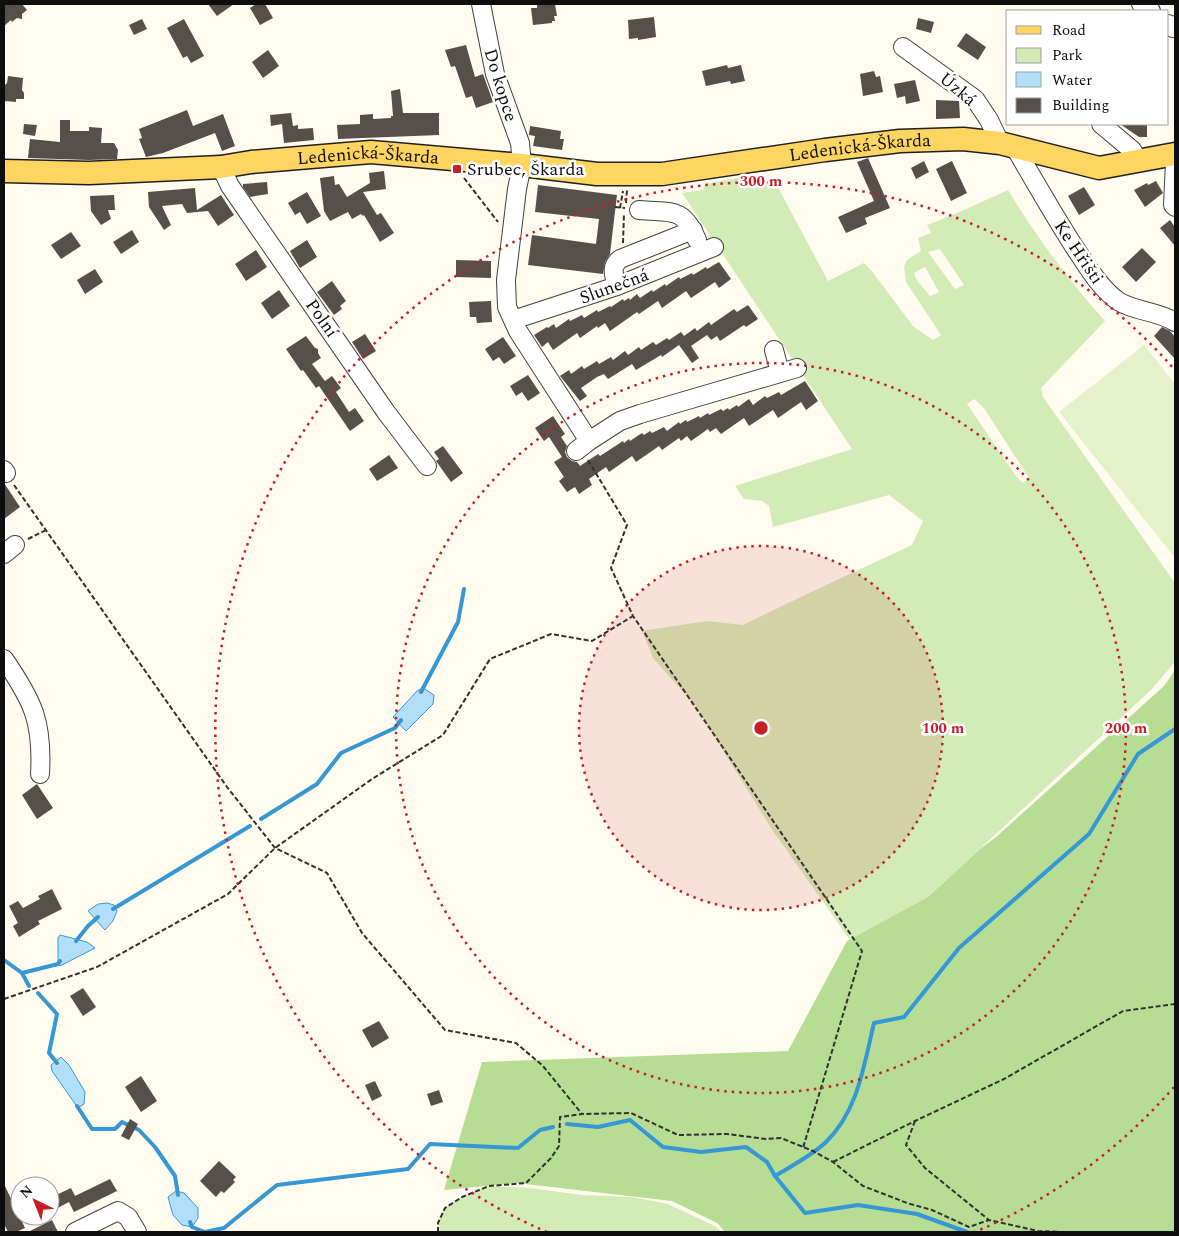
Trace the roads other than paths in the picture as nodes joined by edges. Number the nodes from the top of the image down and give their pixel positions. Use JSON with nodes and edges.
{"nodes":[{"id":1,"x":481,"y":4,"type":"edge"},
{"id":2,"x":903,"y":47,"type":"dead end"},
{"id":3,"x":1102,"y":125,"type":"edge"},
{"id":4,"x":1007,"y":144,"type":"junction"},
{"id":5,"x":1175,"y":154,"type":"edge"},
{"id":6,"x":1140,"y":162,"type":"junction"},
{"id":7,"x":1175,"y":162,"type":"edge"},
{"id":8,"x":522,"y":165,"type":"junction"},
{"id":9,"x":221,"y":168,"type":"junction"},
{"id":10,"x":5,"y":174,"type":"edge"},
{"id":11,"x":1175,"y":207,"type":"edge"},
{"id":12,"x":632,"y":209,"type":"road end"},
{"id":13,"x":693,"y":230,"type":"junction"},
{"id":14,"x":617,"y":286,"type":"junction"},
{"id":15,"x":513,"y":320,"type":"junction"},
{"id":16,"x":1175,"y":322,"type":"edge"},
{"id":17,"x":774,"y":350,"type":"dead end"},
{"id":18,"x":427,"y":466,"type":"dead end"},
{"id":19,"x":4,"y":659,"type":"edge"},
{"id":20,"x":40,"y":774,"type":"dead end"},
{"id":21,"x":75,"y":1232,"type":"edge"},
{"id":22,"x":137,"y":1232,"type":"edge"}],
"edges":[{"from":1,"to":8,"type":"street","name":"Do kopce"},
{"from":2,"to":4,"type":"street","name":"Úzká"},
{"from":3,"to":6,"type":"street"},
{"from":4,"to":6,"type":"main road","name":"Ledenická-Škarda"},
{"from":4,"to":8,"type":"main road","name":"Ledenická-Škarda"},
{"from":4,"to":16,"type":"street","name":"Ke Hřišti"},
{"from":5,"to":6,"type":"main road","name":"Ledenická-Škarda"},
{"from":7,"to":11,"type":"street"},
{"from":8,"to":9,"type":"main road","name":"Ledenická-Škarda"},
{"from":8,"to":15,"type":"street"},
{"from":9,"to":10,"type":"main road","name":"Ledenická-Škarda"},
{"from":9,"to":18,"type":"street","name":"Polní"},
{"from":12,"to":13,"type":"street"},
{"from":13,"to":14,"type":"street"},
{"from":13,"to":14,"type":"street","name":"Slunečná"},
{"from":14,"to":15,"type":"street","name":"Slunečná"},
{"from":15,"to":17,"type":"street"},
{"from":19,"to":20,"type":"street"},
{"from":21,"to":22,"type":"street"}]}
